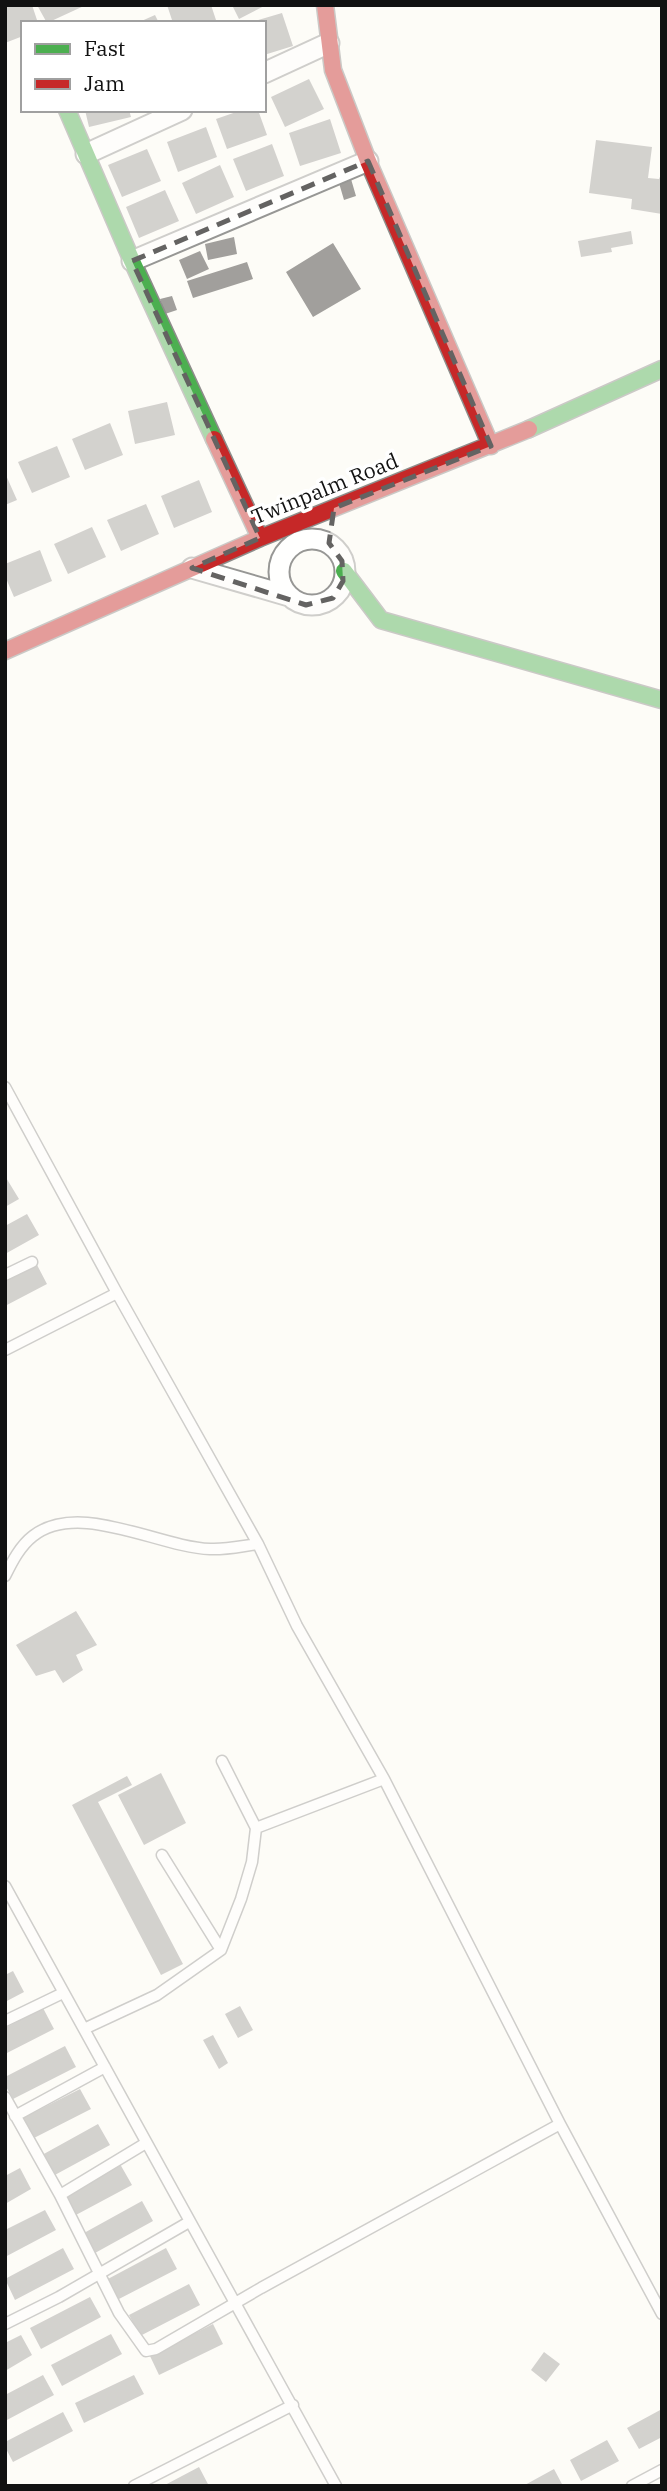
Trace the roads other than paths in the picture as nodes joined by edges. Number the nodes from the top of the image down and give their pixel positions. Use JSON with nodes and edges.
{"nodes":[{"id":1,"x":325,"y":5,"type":"edge"},
{"id":2,"x":329,"y":43,"type":"junction"},
{"id":3,"x":266,"y":72,"type":"edge"},
{"id":4,"x":68,"y":112,"type":"edge"},
{"id":5,"x":178,"y":112,"type":"edge"},
{"id":6,"x":86,"y":154,"type":"junction"},
{"id":7,"x":369,"y":161,"type":"junction"},
{"id":8,"x":132,"y":261,"type":"junction"},
{"id":9,"x":662,"y":369,"type":"edge"},
{"id":10,"x":491,"y":446,"type":"junction"},
{"id":11,"x":334,"y":508,"type":"junction"},
{"id":12,"x":260,"y":538,"type":"junction"},
{"id":13,"x":329,"y":545,"type":"junction"},
{"id":14,"x":192,"y":568,"type":"junction"},
{"id":15,"x":344,"y":571,"type":"junction"},
{"id":16,"x":289,"y":596,"type":"junction"},
{"id":17,"x":333,"y":598,"type":"junction"},
{"id":18,"x":363,"y":600,"type":"junction"},
{"id":19,"x":5,"y":651,"type":"edge"},
{"id":20,"x":662,"y":700,"type":"edge"},
{"id":21,"x":5,"y":1087,"type":"edge"},
{"id":22,"x":32,"y":1262,"type":"dead end"},
{"id":23,"x":5,"y":1275,"type":"edge"},
{"id":24,"x":117,"y":1293,"type":"junction"},
{"id":25,"x":5,"y":1350,"type":"edge"},
{"id":26,"x":258,"y":1544,"type":"junction"},
{"id":27,"x":5,"y":1576,"type":"edge"},
{"id":28,"x":222,"y":1761,"type":"dead end"},
{"id":29,"x":384,"y":1779,"type":"junction"},
{"id":30,"x":256,"y":1828,"type":"junction"},
{"id":31,"x":162,"y":1854,"type":"dead end"},
{"id":32,"x":5,"y":1886,"type":"edge"},
{"id":33,"x":221,"y":1950,"type":"junction"},
{"id":34,"x":64,"y":1993,"type":"junction"},
{"id":35,"x":5,"y":2021,"type":"edge"},
{"id":36,"x":84,"y":2029,"type":"junction"},
{"id":37,"x":105,"y":2067,"type":"junction"},
{"id":38,"x":5,"y":2097,"type":"edge"},
{"id":39,"x":15,"y":2116,"type":"junction"},
{"id":40,"x":560,"y":2124,"type":"junction"},
{"id":41,"x":146,"y":2143,"type":"junction"},
{"id":42,"x":60,"y":2195,"type":"junction"},
{"id":43,"x":189,"y":2222,"type":"junction"},
{"id":44,"x":99,"y":2274,"type":"junction"},
{"id":45,"x":234,"y":2303,"type":"junction"},
{"id":46,"x":662,"y":2314,"type":"edge"},
{"id":47,"x":5,"y":2324,"type":"edge"},
{"id":48,"x":292,"y":2405,"type":"junction"},
{"id":49,"x":662,"y":2470,"type":"edge"},
{"id":50,"x":134,"y":2486,"type":"edge"},
{"id":51,"x":336,"y":2486,"type":"edge"},
{"id":52,"x":632,"y":2486,"type":"edge"}],
"edges":[{"from":1,"to":2,"type":"street"},
{"from":2,"to":3,"type":"street"},
{"from":2,"to":7,"type":"street"},
{"from":4,"to":6,"type":"street"},
{"from":5,"to":6,"type":"street"},
{"from":6,"to":8,"type":"street"},
{"from":7,"to":8,"type":"street"},
{"from":7,"to":10,"type":"street"},
{"from":8,"to":12,"type":"street"},
{"from":9,"to":10,"type":"street","name":"Twinpalm Road"},
{"from":10,"to":11,"type":"street","name":"Twinpalm Road"},
{"from":11,"to":12,"type":"street","name":"Twinpalm Road"},
{"from":11,"to":13,"type":"street"},
{"from":12,"to":14,"type":"street","name":"Twinpalm Road"},
{"from":13,"to":15,"type":"street"},
{"from":13,"to":16,"type":"street"},
{"from":14,"to":16,"type":"street"},
{"from":14,"to":19,"type":"street","name":"Twinpalm Road"},
{"from":15,"to":17,"type":"street"},
{"from":15,"to":18,"type":"street"},
{"from":16,"to":17,"type":"street"},
{"from":17,"to":18,"type":"street"},
{"from":18,"to":20,"type":"street"},
{"from":21,"to":24,"type":"lane"},
{"from":22,"to":23,"type":"lane"},
{"from":24,"to":25,"type":"lane"},
{"from":24,"to":26,"type":"lane"},
{"from":26,"to":27,"type":"lane"},
{"from":26,"to":29,"type":"lane"},
{"from":28,"to":30,"type":"lane"},
{"from":29,"to":30,"type":"lane"},
{"from":29,"to":40,"type":"lane"},
{"from":30,"to":33,"type":"lane"},
{"from":31,"to":33,"type":"lane"},
{"from":32,"to":34,"type":"lane"},
{"from":33,"to":36,"type":"lane"},
{"from":34,"to":35,"type":"lane"},
{"from":34,"to":36,"type":"lane"},
{"from":36,"to":37,"type":"lane"},
{"from":37,"to":39,"type":"lane"},
{"from":37,"to":41,"type":"lane"},
{"from":38,"to":39,"type":"lane"},
{"from":39,"to":42,"type":"lane"},
{"from":40,"to":45,"type":"lane"},
{"from":40,"to":46,"type":"lane"},
{"from":41,"to":42,"type":"lane"},
{"from":41,"to":43,"type":"lane"},
{"from":42,"to":44,"type":"lane"},
{"from":43,"to":44,"type":"lane"},
{"from":43,"to":45,"type":"lane"},
{"from":44,"to":45,"type":"lane"},
{"from":44,"to":47,"type":"lane"},
{"from":45,"to":48,"type":"lane"},
{"from":48,"to":50,"type":"lane"},
{"from":48,"to":51,"type":"lane"},
{"from":49,"to":52,"type":"lane"}]}
